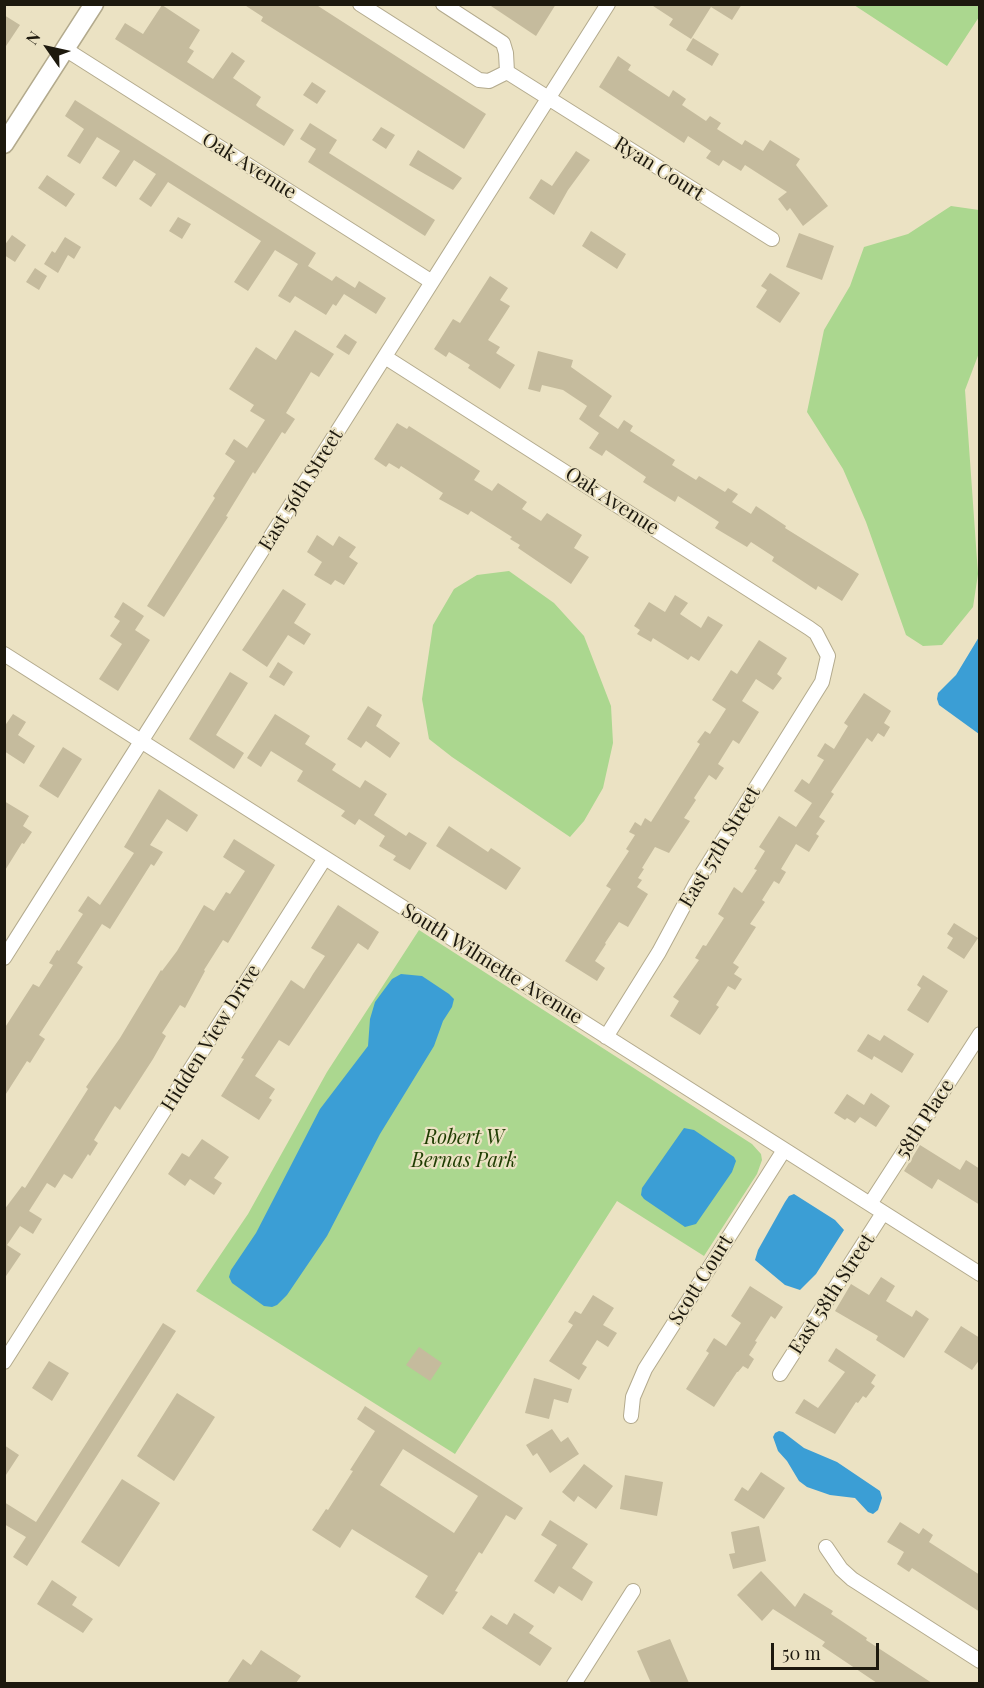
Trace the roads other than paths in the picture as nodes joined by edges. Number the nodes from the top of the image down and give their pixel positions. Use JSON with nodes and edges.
{"nodes":[{"id":1,"x":94,"y":4,"type":"edge"},
{"id":2,"x":360,"y":4,"type":"edge"},
{"id":3,"x":443,"y":4,"type":"edge"},
{"id":4,"x":608,"y":4,"type":"edge"},
{"id":5,"x":65,"y":49,"type":"junction"},
{"id":6,"x":507,"y":72,"type":"junction"},
{"id":7,"x":547,"y":99,"type":"junction"},
{"id":8,"x":5,"y":141,"type":"edge"},
{"id":9,"x":772,"y":239,"type":"dead end"},
{"id":10,"x":432,"y":282,"type":"junction"},
{"id":11,"x":385,"y":357,"type":"junction"},
{"id":12,"x":4,"y":654,"type":"edge"},
{"id":13,"x":828,"y":656,"type":"joint"},
{"id":14,"x":142,"y":741,"type":"junction"},
{"id":15,"x":325,"y":858,"type":"junction"},
{"id":16,"x":4,"y":958,"type":"edge"},
{"id":17,"x":980,"y":1034,"type":"edge"},
{"id":18,"x":606,"y":1037,"type":"junction"},
{"id":19,"x":784,"y":1150,"type":"junction"},
{"id":20,"x":870,"y":1204,"type":"junction"},
{"id":21,"x":883,"y":1213,"type":"junction"},
{"id":22,"x":980,"y":1274,"type":"edge"},
{"id":23,"x":4,"y":1362,"type":"edge"},
{"id":24,"x":780,"y":1374,"type":"dead end"},
{"id":25,"x":631,"y":1416,"type":"dead end"},
{"id":26,"x":826,"y":1547,"type":"dead end"},
{"id":27,"x":633,"y":1591,"type":"dead end"},
{"id":28,"x":980,"y":1661,"type":"edge"},
{"id":29,"x":574,"y":1683,"type":"edge"}],
"edges":[{"from":1,"to":5,"type":"main road"},
{"from":2,"to":6,"type":"street"},
{"from":3,"to":6,"type":"street"},
{"from":4,"to":7,"type":"street","name":"East 56th Street"},
{"from":5,"to":8,"type":"main road"},
{"from":5,"to":10,"type":"street","name":"Oak Avenue"},
{"from":6,"to":7,"type":"street","name":"Ryan Court"},
{"from":7,"to":9,"type":"street","name":"Ryan Court"},
{"from":7,"to":10,"type":"street","name":"East 56th Street"},
{"from":10,"to":11,"type":"street","name":"East 56th Street"},
{"from":11,"to":13,"type":"street","name":"Oak Avenue"},
{"from":11,"to":14,"type":"street","name":"East 56th Street"},
{"from":12,"to":14,"type":"street","name":"South Wilmette Avenue"},
{"from":13,"to":18,"type":"street","name":"East 57th Street"},
{"from":14,"to":15,"type":"street","name":"South Wilmette Avenue"},
{"from":14,"to":16,"type":"street","name":"East 56th Street"},
{"from":15,"to":18,"type":"street","name":"South Wilmette Avenue"},
{"from":15,"to":23,"type":"street","name":"Hidden View Drive"},
{"from":17,"to":20,"type":"street","name":"58th Place"},
{"from":18,"to":19,"type":"street","name":"South Wilmette Avenue"},
{"from":19,"to":20,"type":"street","name":"South Wilmette Avenue"},
{"from":19,"to":25,"type":"street","name":"Scott Court"},
{"from":20,"to":21,"type":"street","name":"South Wilmette Avenue"},
{"from":21,"to":22,"type":"street","name":"South Wilmette Avenue"},
{"from":21,"to":24,"type":"street","name":"East 58th Street"},
{"from":26,"to":28,"type":"street"},
{"from":27,"to":29,"type":"street"}]}
